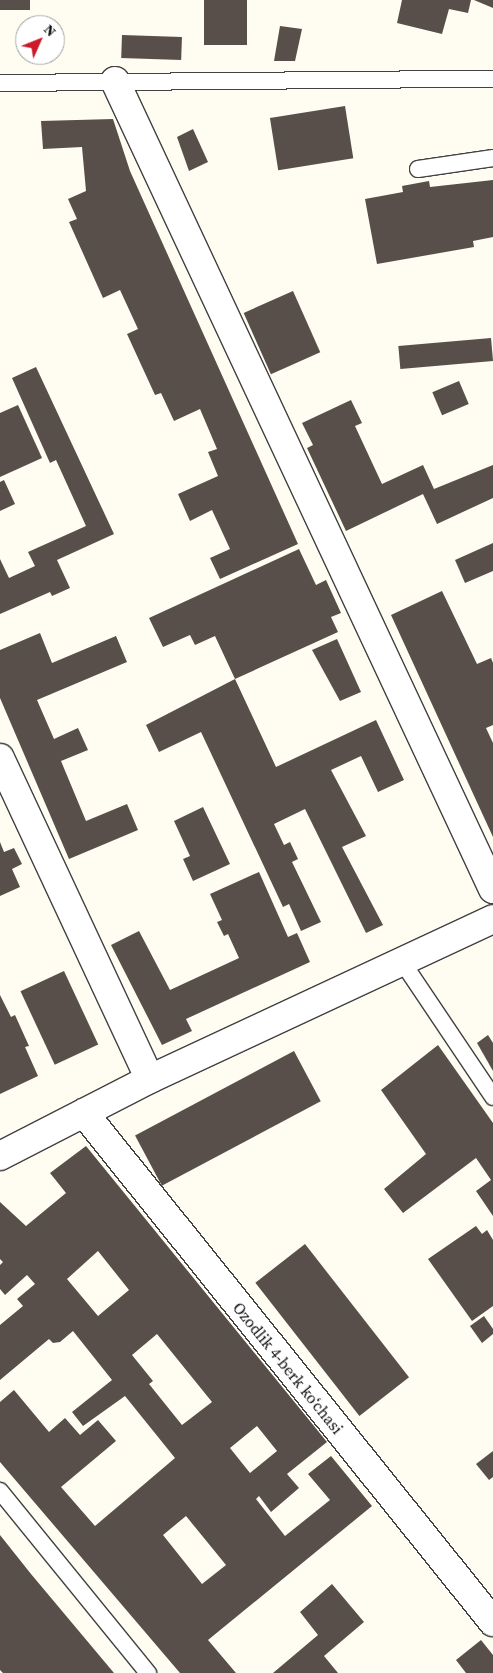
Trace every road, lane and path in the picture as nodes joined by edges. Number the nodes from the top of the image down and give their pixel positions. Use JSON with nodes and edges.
{"nodes":[{"id":1,"x":493,"y":79,"type":"edge"},
{"id":2,"x":115,"y":81,"type":"junction"},
{"id":3,"x":0,"y":83,"type":"edge"},
{"id":4,"x":493,"y":158,"type":"edge"},
{"id":5,"x":418,"y":169,"type":"dead end"},
{"id":6,"x":0,"y":758,"type":"edge"},
{"id":7,"x":493,"y":889,"type":"edge"},
{"id":8,"x":493,"y":919,"type":"edge"},
{"id":9,"x":401,"y":960,"type":"junction"},
{"id":10,"x":150,"y":1079,"type":"junction"},
{"id":11,"x":493,"y":1097,"type":"edge"},
{"id":12,"x":84,"y":1113,"type":"junction"},
{"id":13,"x":0,"y":1156,"type":"edge"},
{"id":14,"x":0,"y":1491,"type":"edge"},
{"id":15,"x":493,"y":1622,"type":"edge"},
{"id":16,"x":148,"y":1673,"type":"edge"}],
"edges":[{"from":1,"to":2,"type":"lane"},
{"from":2,"to":3,"type":"lane"},
{"from":2,"to":7,"type":"street"},
{"from":4,"to":5,"type":"lane"},
{"from":6,"to":10,"type":"street"},
{"from":8,"to":9,"type":"street"},
{"from":9,"to":10,"type":"street"},
{"from":9,"to":11,"type":"lane"},
{"from":10,"to":12,"type":"street"},
{"from":12,"to":13,"type":"street"},
{"from":12,"to":15,"type":"street","name":"Ozodlik 4-berk koʻchasi"},
{"from":14,"to":16,"type":"lane"}]}
